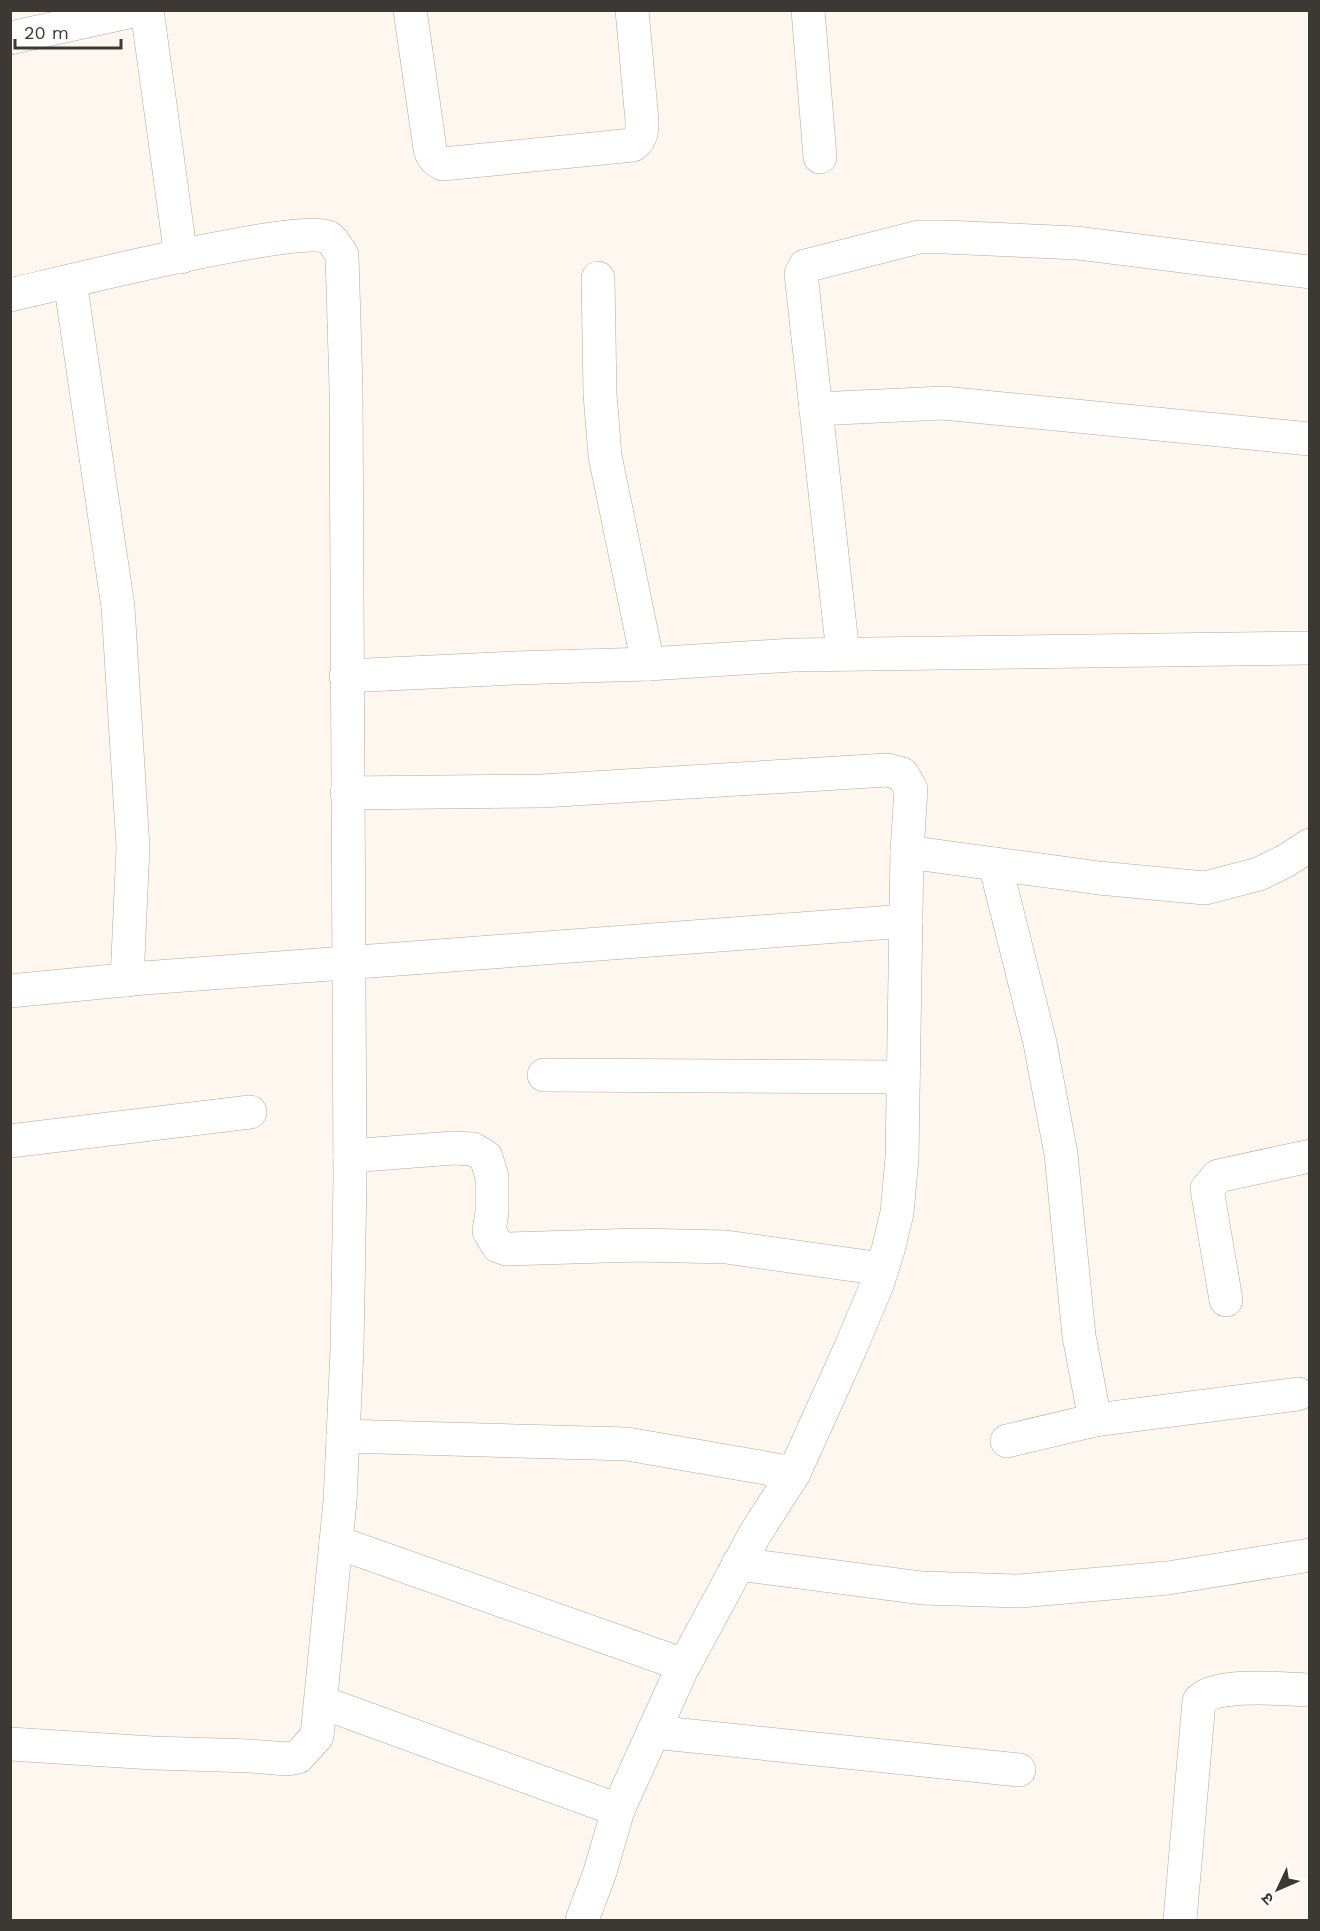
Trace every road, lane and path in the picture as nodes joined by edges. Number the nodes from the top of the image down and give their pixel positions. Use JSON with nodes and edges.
{"nodes":[{"id":1,"x":138,"y":10,"type":"edge"},
{"id":2,"x":147,"y":10,"type":"edge"},
{"id":3,"x":410,"y":10,"type":"edge"},
{"id":4,"x":632,"y":10,"type":"edge"},
{"id":5,"x":808,"y":10,"type":"edge"},
{"id":6,"x":10,"y":38,"type":"edge"},
{"id":7,"x":820,"y":157,"type":"dead end"},
{"id":8,"x":181,"y":257,"type":"junction"},
{"id":9,"x":1310,"y":272,"type":"edge"},
{"id":10,"x":598,"y":278,"type":"dead end"},
{"id":11,"x":70,"y":281,"type":"junction"},
{"id":12,"x":10,"y":295,"type":"edge"},
{"id":13,"x":816,"y":409,"type":"junction"},
{"id":14,"x":1310,"y":439,"type":"edge"},
{"id":15,"x":1310,"y":648,"type":"edge"},
{"id":16,"x":843,"y":654,"type":"junction"},
{"id":17,"x":648,"y":664,"type":"junction"},
{"id":18,"x":346,"y":676,"type":"junction"},
{"id":19,"x":347,"y":793,"type":"junction"},
{"id":20,"x":1310,"y":845,"type":"edge"},
{"id":21,"x":907,"y":852,"type":"junction"},
{"id":22,"x":995,"y":864,"type":"junction"},
{"id":23,"x":906,"y":921,"type":"junction"},
{"id":24,"x":348,"y":962,"type":"junction"},
{"id":25,"x":127,"y":980,"type":"junction"},
{"id":26,"x":10,"y":991,"type":"edge"},
{"id":27,"x":544,"y":1076,"type":"dead end"},
{"id":28,"x":903,"y":1077,"type":"junction"},
{"id":29,"x":250,"y":1112,"type":"dead end"},
{"id":30,"x":10,"y":1141,"type":"edge"},
{"id":31,"x":350,"y":1156,"type":"junction"},
{"id":32,"x":1310,"y":1156,"type":"edge"},
{"id":33,"x":882,"y":1269,"type":"junction"},
{"id":34,"x":1226,"y":1300,"type":"dead end"},
{"id":35,"x":1298,"y":1394,"type":"dead end"},
{"id":36,"x":1095,"y":1420,"type":"junction"},
{"id":37,"x":343,"y":1436,"type":"junction"},
{"id":38,"x":1007,"y":1441,"type":"dead end"},
{"id":39,"x":794,"y":1473,"type":"junction"},
{"id":40,"x":336,"y":1542,"type":"junction"},
{"id":41,"x":1310,"y":1555,"type":"edge"},
{"id":42,"x":738,"y":1564,"type":"junction"},
{"id":43,"x":684,"y":1665,"type":"junction"},
{"id":44,"x":1310,"y":1690,"type":"edge"},
{"id":45,"x":321,"y":1702,"type":"junction"},
{"id":46,"x":653,"y":1732,"type":"junction"},
{"id":47,"x":10,"y":1744,"type":"edge"},
{"id":48,"x":1019,"y":1770,"type":"dead end"},
{"id":49,"x":618,"y":1810,"type":"junction"},
{"id":50,"x":582,"y":1920,"type":"edge"},
{"id":51,"x":1180,"y":1920,"type":"edge"}],
"edges":[{"from":1,"to":6,"type":"street"},
{"from":2,"to":8,"type":"street"},
{"from":3,"to":4,"type":"street"},
{"from":5,"to":7,"type":"street"},
{"from":8,"to":11,"type":"street"},
{"from":8,"to":18,"type":"street"},
{"from":9,"to":13,"type":"street"},
{"from":10,"to":17,"type":"street"},
{"from":11,"to":12,"type":"street"},
{"from":11,"to":25,"type":"street"},
{"from":13,"to":14,"type":"street"},
{"from":13,"to":16,"type":"street"},
{"from":15,"to":16,"type":"street"},
{"from":16,"to":17,"type":"street"},
{"from":17,"to":18,"type":"street"},
{"from":18,"to":19,"type":"street"},
{"from":19,"to":21,"type":"street"},
{"from":19,"to":24,"type":"street"},
{"from":20,"to":22,"type":"street"},
{"from":21,"to":22,"type":"street"},
{"from":21,"to":23,"type":"street"},
{"from":22,"to":36,"type":"street"},
{"from":23,"to":24,"type":"street"},
{"from":23,"to":28,"type":"street"},
{"from":24,"to":25,"type":"street"},
{"from":24,"to":31,"type":"street"},
{"from":25,"to":26,"type":"street"},
{"from":27,"to":28,"type":"street"},
{"from":28,"to":33,"type":"street"},
{"from":29,"to":30,"type":"street"},
{"from":31,"to":33,"type":"street"},
{"from":31,"to":37,"type":"street"},
{"from":32,"to":34,"type":"street"},
{"from":33,"to":39,"type":"street"},
{"from":35,"to":36,"type":"street"},
{"from":36,"to":38,"type":"street"},
{"from":37,"to":39,"type":"street"},
{"from":37,"to":40,"type":"street"},
{"from":39,"to":42,"type":"street"},
{"from":40,"to":43,"type":"street"},
{"from":40,"to":45,"type":"street"},
{"from":41,"to":42,"type":"street"},
{"from":42,"to":43,"type":"street"},
{"from":43,"to":46,"type":"street"},
{"from":44,"to":51,"type":"street"},
{"from":45,"to":47,"type":"street"},
{"from":45,"to":49,"type":"street"},
{"from":46,"to":48,"type":"street"},
{"from":46,"to":49,"type":"street"},
{"from":49,"to":50,"type":"street"}]}
